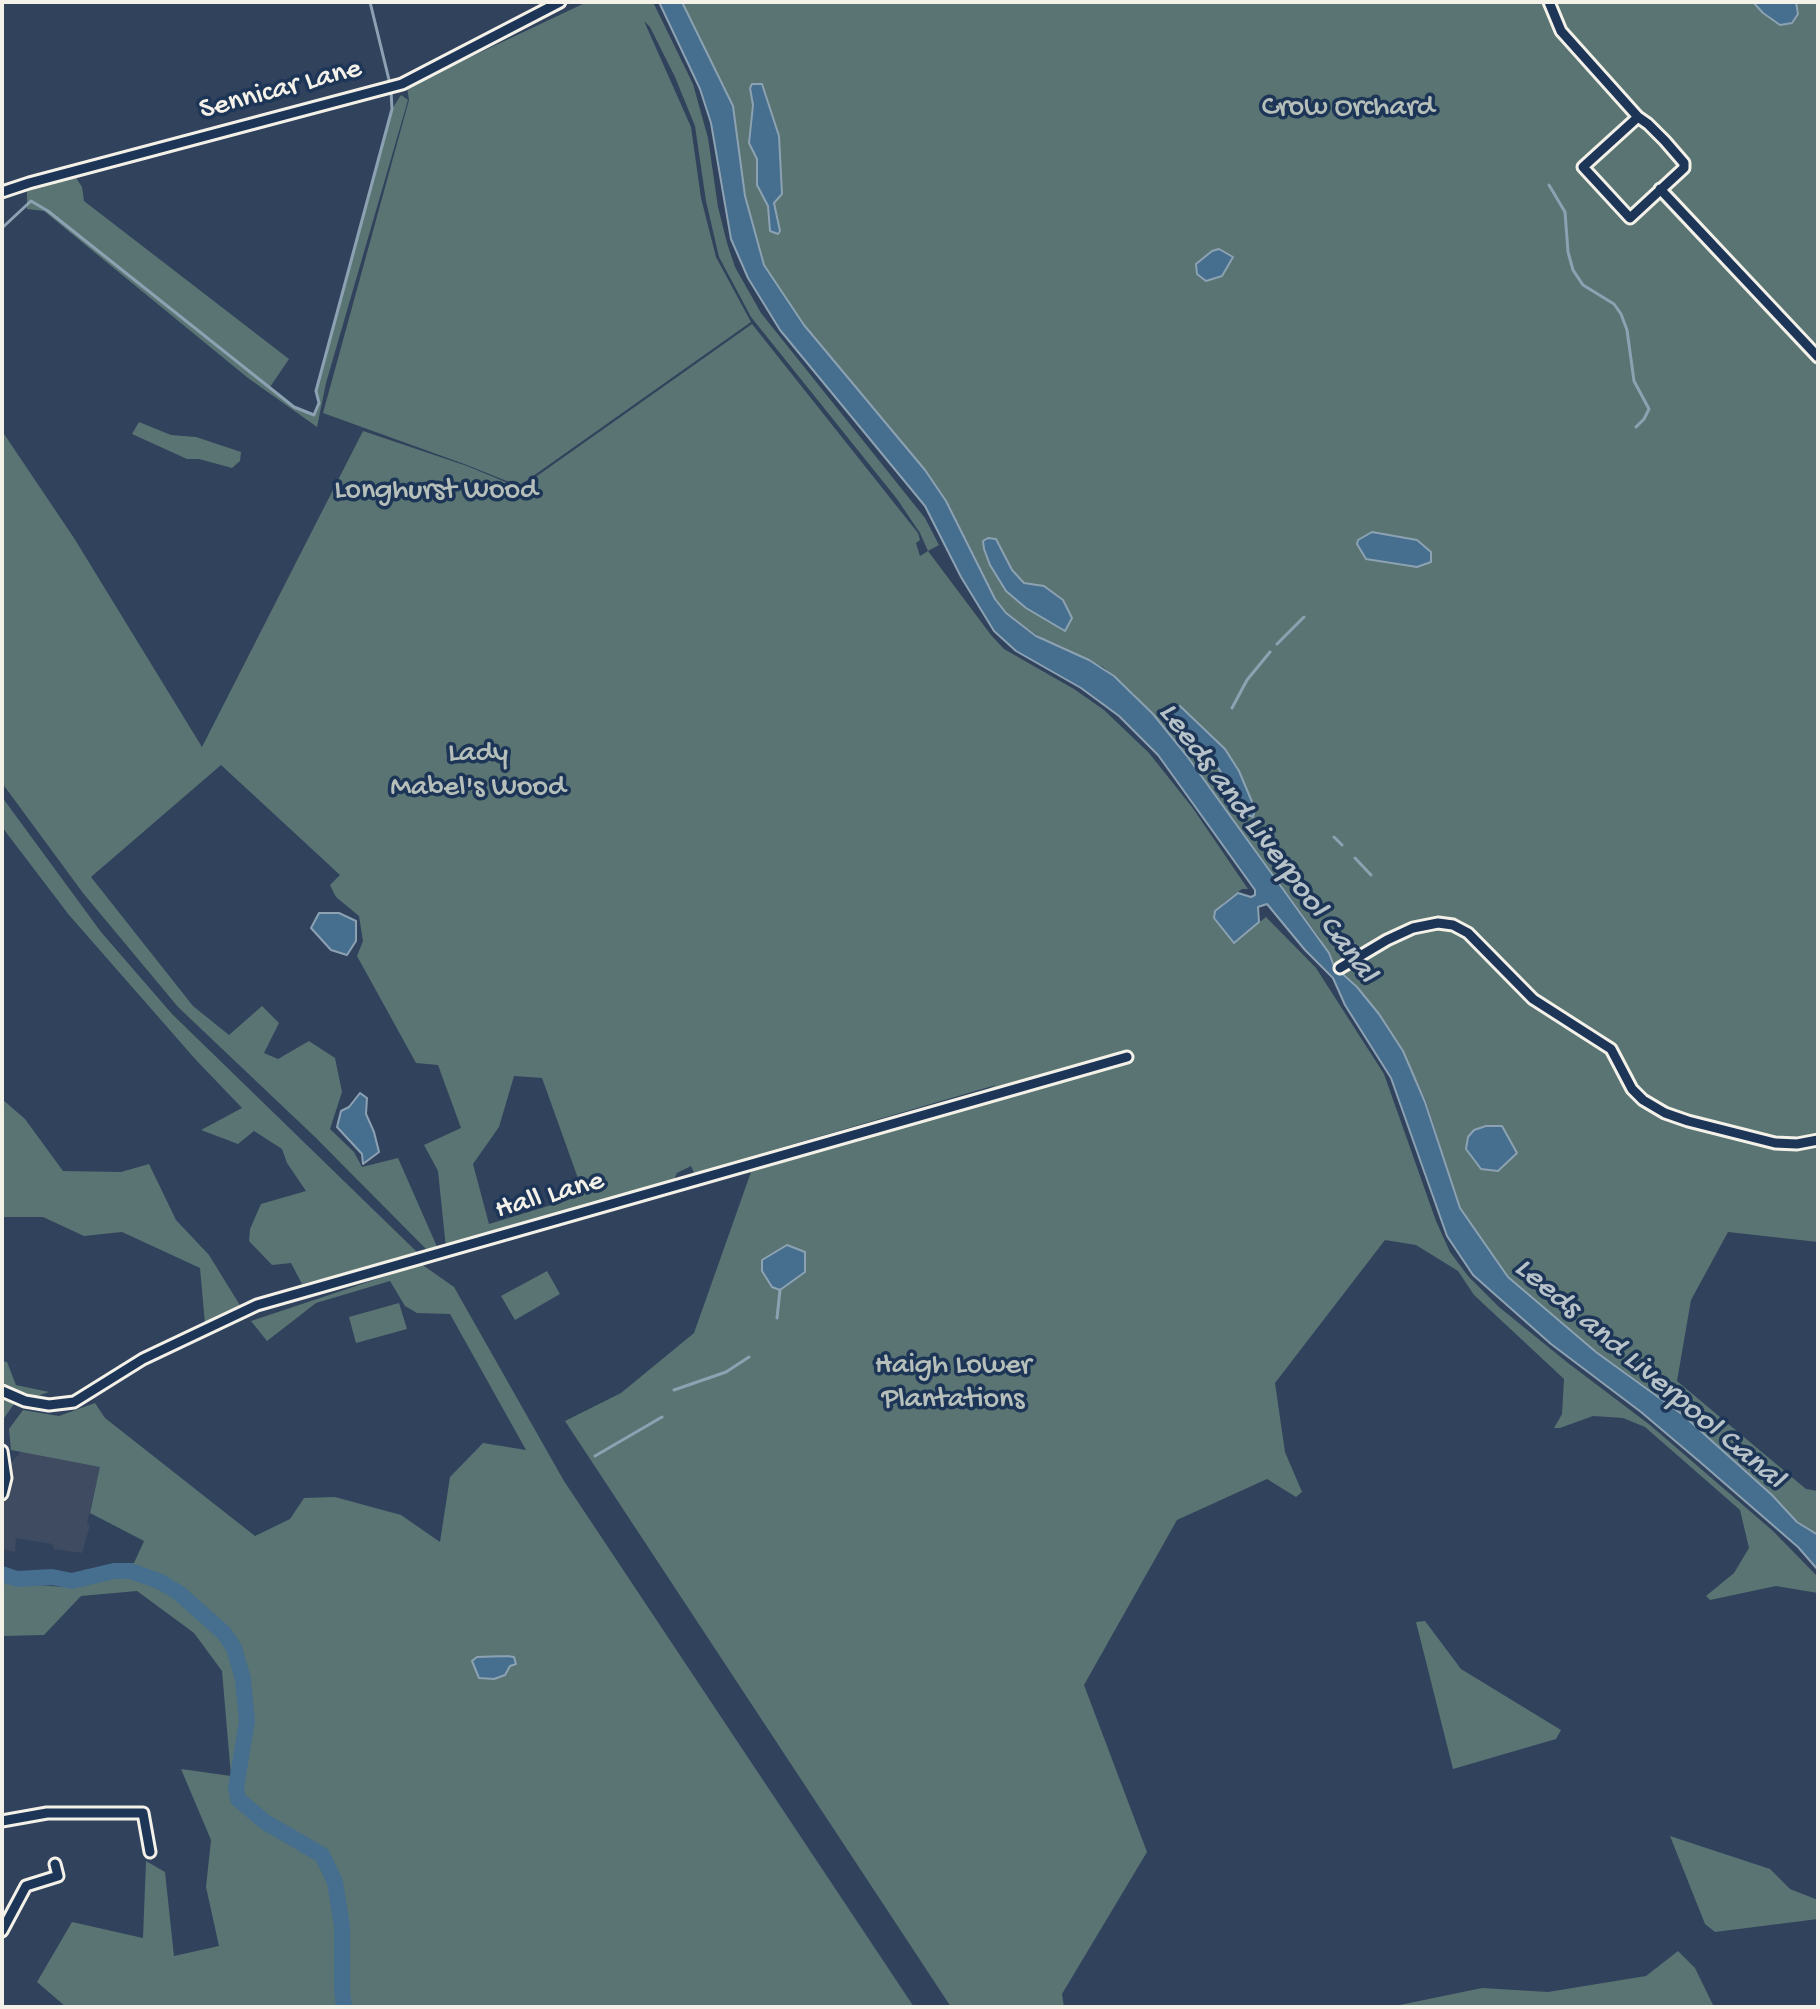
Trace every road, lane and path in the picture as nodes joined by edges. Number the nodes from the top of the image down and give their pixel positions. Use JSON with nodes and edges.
{"nodes":[{"id":1,"x":560,"y":2,"type":"edge"},
{"id":2,"x":1549,"y":2,"type":"edge"},
{"id":3,"x":1638,"y":117,"type":"junction"},
{"id":4,"x":1660,"y":189,"type":"junction"},
{"id":5,"x":2,"y":192,"type":"edge"},
{"id":6,"x":1818,"y":357,"type":"edge"},
{"id":7,"x":1340,"y":968,"type":"dead end"},
{"id":8,"x":1127,"y":1057,"type":"dead end"},
{"id":9,"x":1818,"y":1140,"type":"edge"},
{"id":10,"x":2,"y":1391,"type":"edge"},
{"id":11,"x":2,"y":1456,"type":"edge"},
{"id":12,"x":2,"y":1494,"type":"edge"},
{"id":13,"x":2,"y":1821,"type":"edge"},
{"id":14,"x":150,"y":1852,"type":"dead end"},
{"id":15,"x":55,"y":1864,"type":"dead end"},
{"id":16,"x":2,"y":1931,"type":"edge"}],
"edges":[{"from":1,"to":5,"type":"street","name":"Sennicar Lane"},
{"from":2,"to":3,"type":"street"},
{"from":3,"to":4,"type":"street"},
{"from":3,"to":4,"type":"street"},
{"from":4,"to":6,"type":"street"},
{"from":7,"to":9,"type":"street"},
{"from":8,"to":10,"type":"street","name":"Hall Lane"},
{"from":11,"to":12,"type":"street"},
{"from":13,"to":14,"type":"street"},
{"from":15,"to":16,"type":"street"}]}
